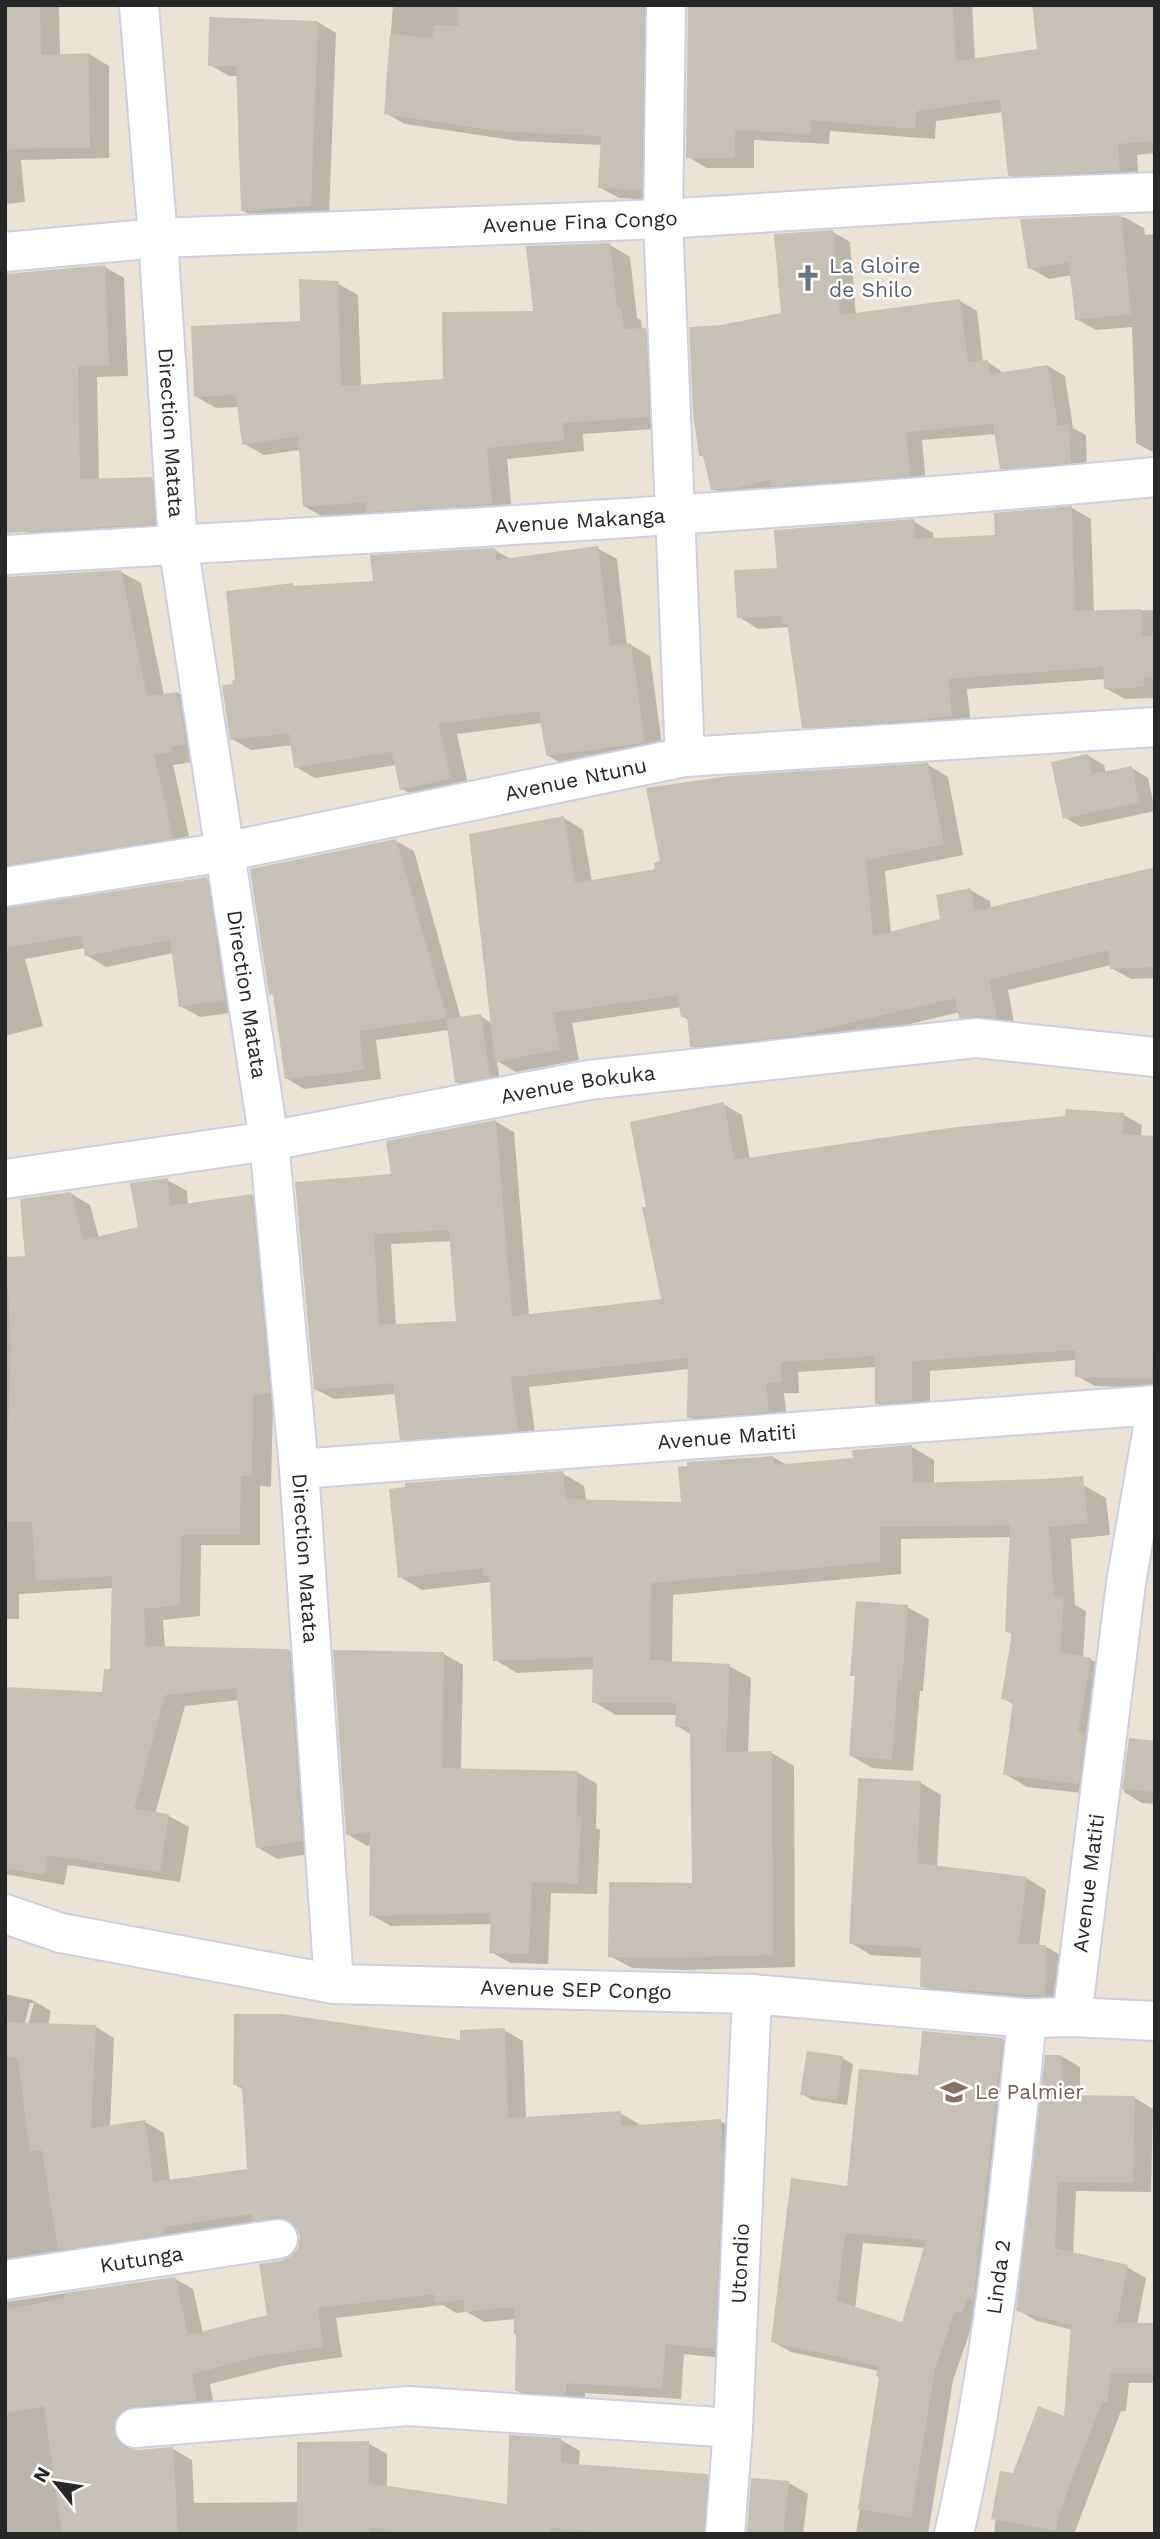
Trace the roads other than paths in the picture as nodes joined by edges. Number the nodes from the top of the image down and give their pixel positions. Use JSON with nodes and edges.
{"nodes":[{"id":1,"x":139,"y":5,"type":"edge"},
{"id":2,"x":666,"y":5,"type":"edge"},
{"id":3,"x":1155,"y":192,"type":"edge"},
{"id":4,"x":663,"y":219,"type":"junction"},
{"id":5,"x":158,"y":238,"type":"junction"},
{"id":6,"x":5,"y":252,"type":"edge"},
{"id":7,"x":1155,"y":477,"type":"edge"},
{"id":8,"x":674,"y":514,"type":"junction"},
{"id":9,"x":178,"y":544,"type":"junction"},
{"id":10,"x":5,"y":555,"type":"edge"},
{"id":11,"x":1155,"y":727,"type":"edge"},
{"id":12,"x":685,"y":757,"type":"junction"},
{"id":13,"x":223,"y":852,"type":"junction"},
{"id":14,"x":5,"y":887,"type":"edge"},
{"id":15,"x":1155,"y":1057,"type":"edge"},
{"id":16,"x":269,"y":1141,"type":"junction"},
{"id":17,"x":5,"y":1179,"type":"edge"},
{"id":18,"x":1155,"y":1405,"type":"edge"},
{"id":19,"x":1155,"y":1416,"type":"edge"},
{"id":20,"x":299,"y":1469,"type":"junction"},
{"id":21,"x":5,"y":1914,"type":"edge"},
{"id":22,"x":334,"y":1984,"type":"junction"},
{"id":23,"x":752,"y":1994,"type":"junction"},
{"id":24,"x":1072,"y":2017,"type":"junction"},
{"id":25,"x":1027,"y":2018,"type":"junction"},
{"id":26,"x":1155,"y":2021,"type":"edge"},
{"id":27,"x":278,"y":2239,"type":"dead end"},
{"id":28,"x":5,"y":2280,"type":"edge"},
{"id":29,"x":135,"y":2428,"type":"dead end"},
{"id":30,"x":733,"y":2428,"type":"junction"},
{"id":31,"x":725,"y":2534,"type":"edge"},
{"id":32,"x":954,"y":2534,"type":"edge"}],
"edges":[{"from":1,"to":5,"type":"street","name":"Direction Matata"},
{"from":2,"to":4,"type":"street"},
{"from":3,"to":4,"type":"street","name":"Avenue Fina Congo"},
{"from":4,"to":5,"type":"street","name":"Avenue Fina Congo"},
{"from":4,"to":8,"type":"street"},
{"from":5,"to":6,"type":"street","name":"Avenue Fina Congo"},
{"from":5,"to":9,"type":"street","name":"Direction Matata"},
{"from":7,"to":8,"type":"street","name":"Avenue Makanga"},
{"from":8,"to":9,"type":"street","name":"Avenue Makanga"},
{"from":8,"to":12,"type":"street"},
{"from":9,"to":10,"type":"street","name":"Avenue Makanga"},
{"from":9,"to":13,"type":"street","name":"Direction Matata"},
{"from":11,"to":12,"type":"street","name":"Avenue Ntunu"},
{"from":12,"to":13,"type":"street","name":"Avenue Ntunu"},
{"from":13,"to":14,"type":"street","name":"Avenue Ntunu"},
{"from":13,"to":16,"type":"street","name":"Direction Matata"},
{"from":15,"to":16,"type":"street","name":"Avenue Bokuka"},
{"from":16,"to":17,"type":"street","name":"Avenue Bokuka"},
{"from":16,"to":20,"type":"street","name":"Direction Matata"},
{"from":18,"to":20,"type":"street","name":"Avenue Matiti"},
{"from":19,"to":24,"type":"street","name":"Avenue Matiti"},
{"from":20,"to":22,"type":"street","name":"Direction Matata"},
{"from":21,"to":22,"type":"street","name":"Avenue SEP Congo"},
{"from":22,"to":23,"type":"street","name":"Avenue SEP Congo"},
{"from":23,"to":25,"type":"street","name":"Avenue SEP Congo"},
{"from":23,"to":30,"type":"street","name":"Utondio"},
{"from":24,"to":25,"type":"street","name":"Avenue SEP Congo"},
{"from":24,"to":26,"type":"street","name":"Avenue SEP Congo"},
{"from":25,"to":32,"type":"street","name":"Linda 2"},
{"from":27,"to":28,"type":"street","name":"Kutunga"},
{"from":29,"to":30,"type":"street"},
{"from":30,"to":31,"type":"street","name":"Utondio"}]}
